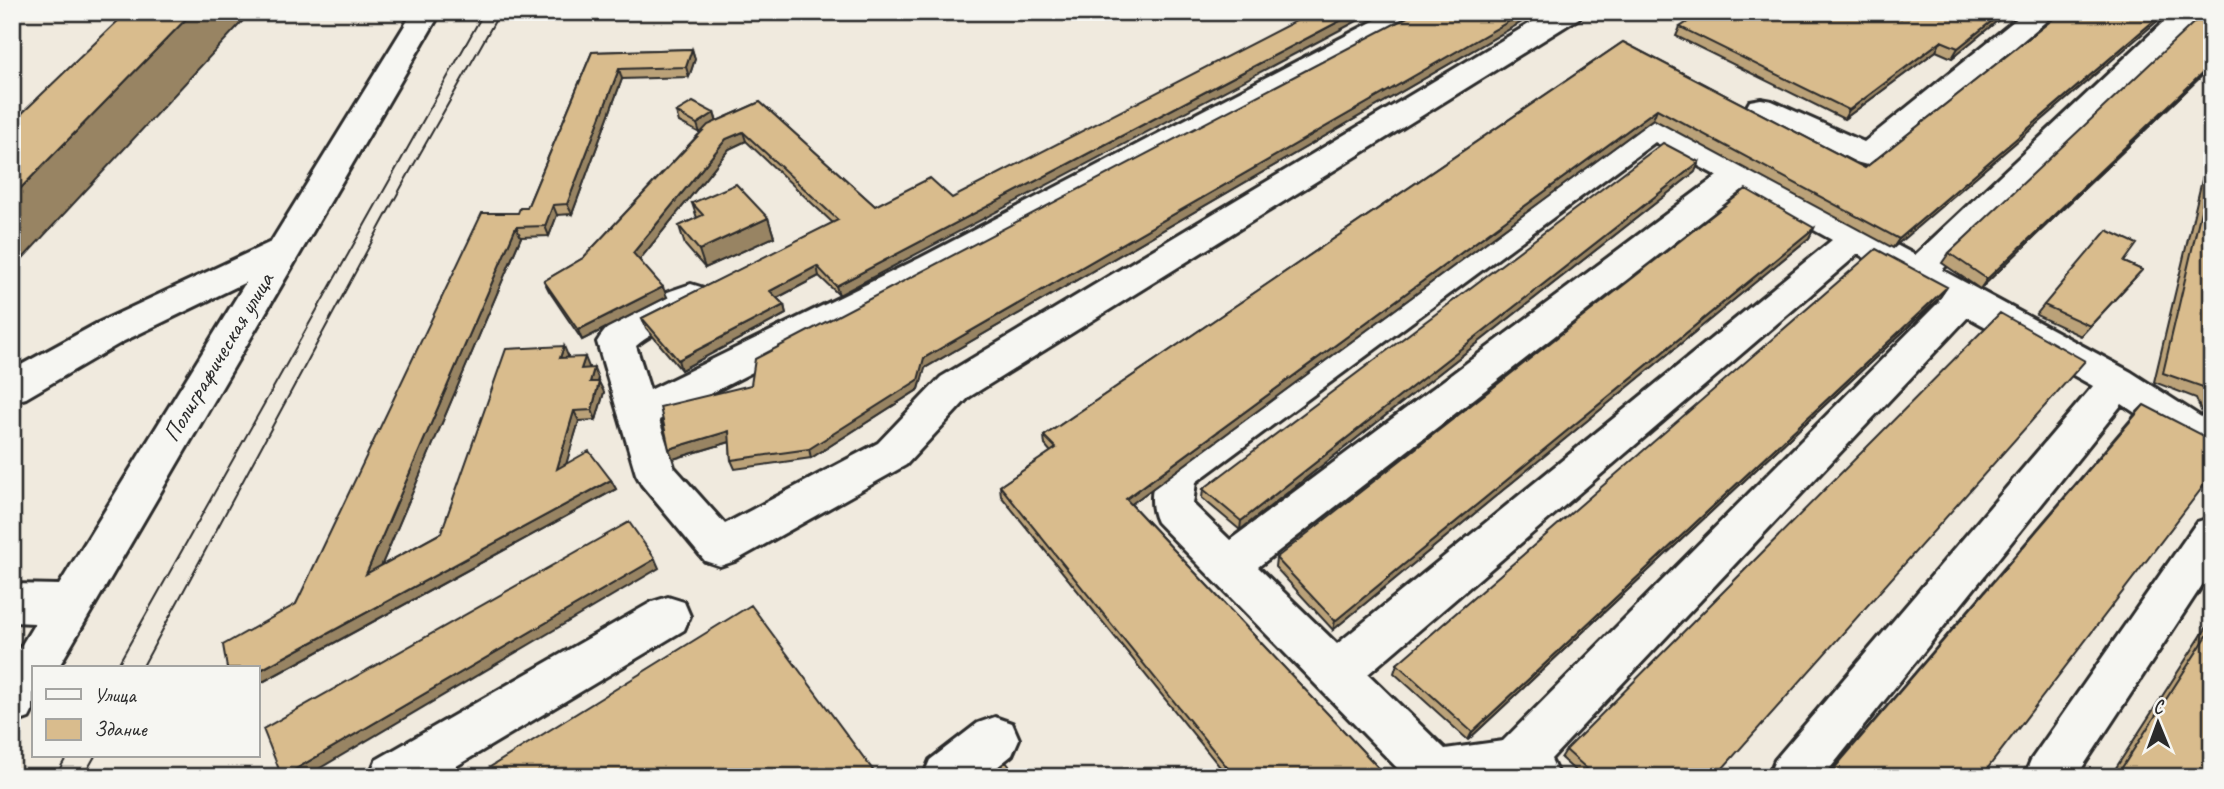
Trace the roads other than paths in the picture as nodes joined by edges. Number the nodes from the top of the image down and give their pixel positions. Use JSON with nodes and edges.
{"nodes":[{"id":1,"x":427,"y":12,"type":"edge"},
{"id":2,"x":1413,"y":12,"type":"edge"},
{"id":3,"x":1569,"y":12,"type":"edge"},
{"id":4,"x":2043,"y":12,"type":"edge"},
{"id":5,"x":2191,"y":12,"type":"edge"},
{"id":6,"x":1761,"y":108,"type":"dead end"},
{"id":7,"x":1740,"y":175,"type":"junction"},
{"id":8,"x":1856,"y":238,"type":"junction"},
{"id":9,"x":282,"y":251,"type":"junction"},
{"id":10,"x":1918,"y":272,"type":"junction"},
{"id":11,"x":723,"y":280,"type":"edge"},
{"id":12,"x":1964,"y":299,"type":"junction"},
{"id":13,"x":2118,"y":382,"type":"junction"},
{"id":14,"x":12,"y":388,"type":"edge"},
{"id":15,"x":637,"y":414,"type":"junction"},
{"id":16,"x":2212,"y":444,"type":"edge"},
{"id":17,"x":2212,"y":534,"type":"edge"},
{"id":18,"x":1228,"y":566,"type":"junction"},
{"id":19,"x":12,"y":603,"type":"edge"},
{"id":20,"x":70,"y":605,"type":"junction"},
{"id":21,"x":668,"y":616,"type":"dead end"},
{"id":22,"x":34,"y":666,"type":"edge"},
{"id":23,"x":32,"y":670,"type":"edge"},
{"id":24,"x":1335,"y":673,"type":"junction"},
{"id":25,"x":12,"y":704,"type":"edge"},
{"id":26,"x":995,"y":739,"type":"dead end"},
{"id":27,"x":1525,"y":770,"type":"edge"},
{"id":28,"x":393,"y":777,"type":"edge"},
{"id":29,"x":947,"y":777,"type":"edge"},
{"id":30,"x":1792,"y":777,"type":"edge"},
{"id":31,"x":2048,"y":777,"type":"edge"}],
"edges":[{"from":1,"to":9,"type":"street","name":"Полиграфическая улица"},
{"from":2,"to":15,"type":"street"},
{"from":3,"to":15,"type":"street"},
{"from":4,"to":6,"type":"street"},
{"from":5,"to":10,"type":"street"},
{"from":7,"to":8,"type":"street"},
{"from":7,"to":18,"type":"street"},
{"from":7,"to":18,"type":"street"},
{"from":8,"to":10,"type":"street"},
{"from":8,"to":24,"type":"street"},
{"from":9,"to":14,"type":"street"},
{"from":9,"to":20,"type":"street","name":"Полиграфическая улица"},
{"from":10,"to":12,"type":"street"},
{"from":11,"to":15,"type":"street"},
{"from":12,"to":13,"type":"street"},
{"from":12,"to":27,"type":"street"},
{"from":13,"to":16,"type":"street"},
{"from":13,"to":30,"type":"street"},
{"from":17,"to":31,"type":"street"},
{"from":18,"to":24,"type":"street"},
{"from":19,"to":20,"type":"street"},
{"from":20,"to":22,"type":"street","name":"Полиграфическая улица"},
{"from":21,"to":28,"type":"street"},
{"from":23,"to":25,"type":"street","name":"Полиграфическая улица"},
{"from":24,"to":27,"type":"street"},
{"from":26,"to":29,"type":"street"}]}
